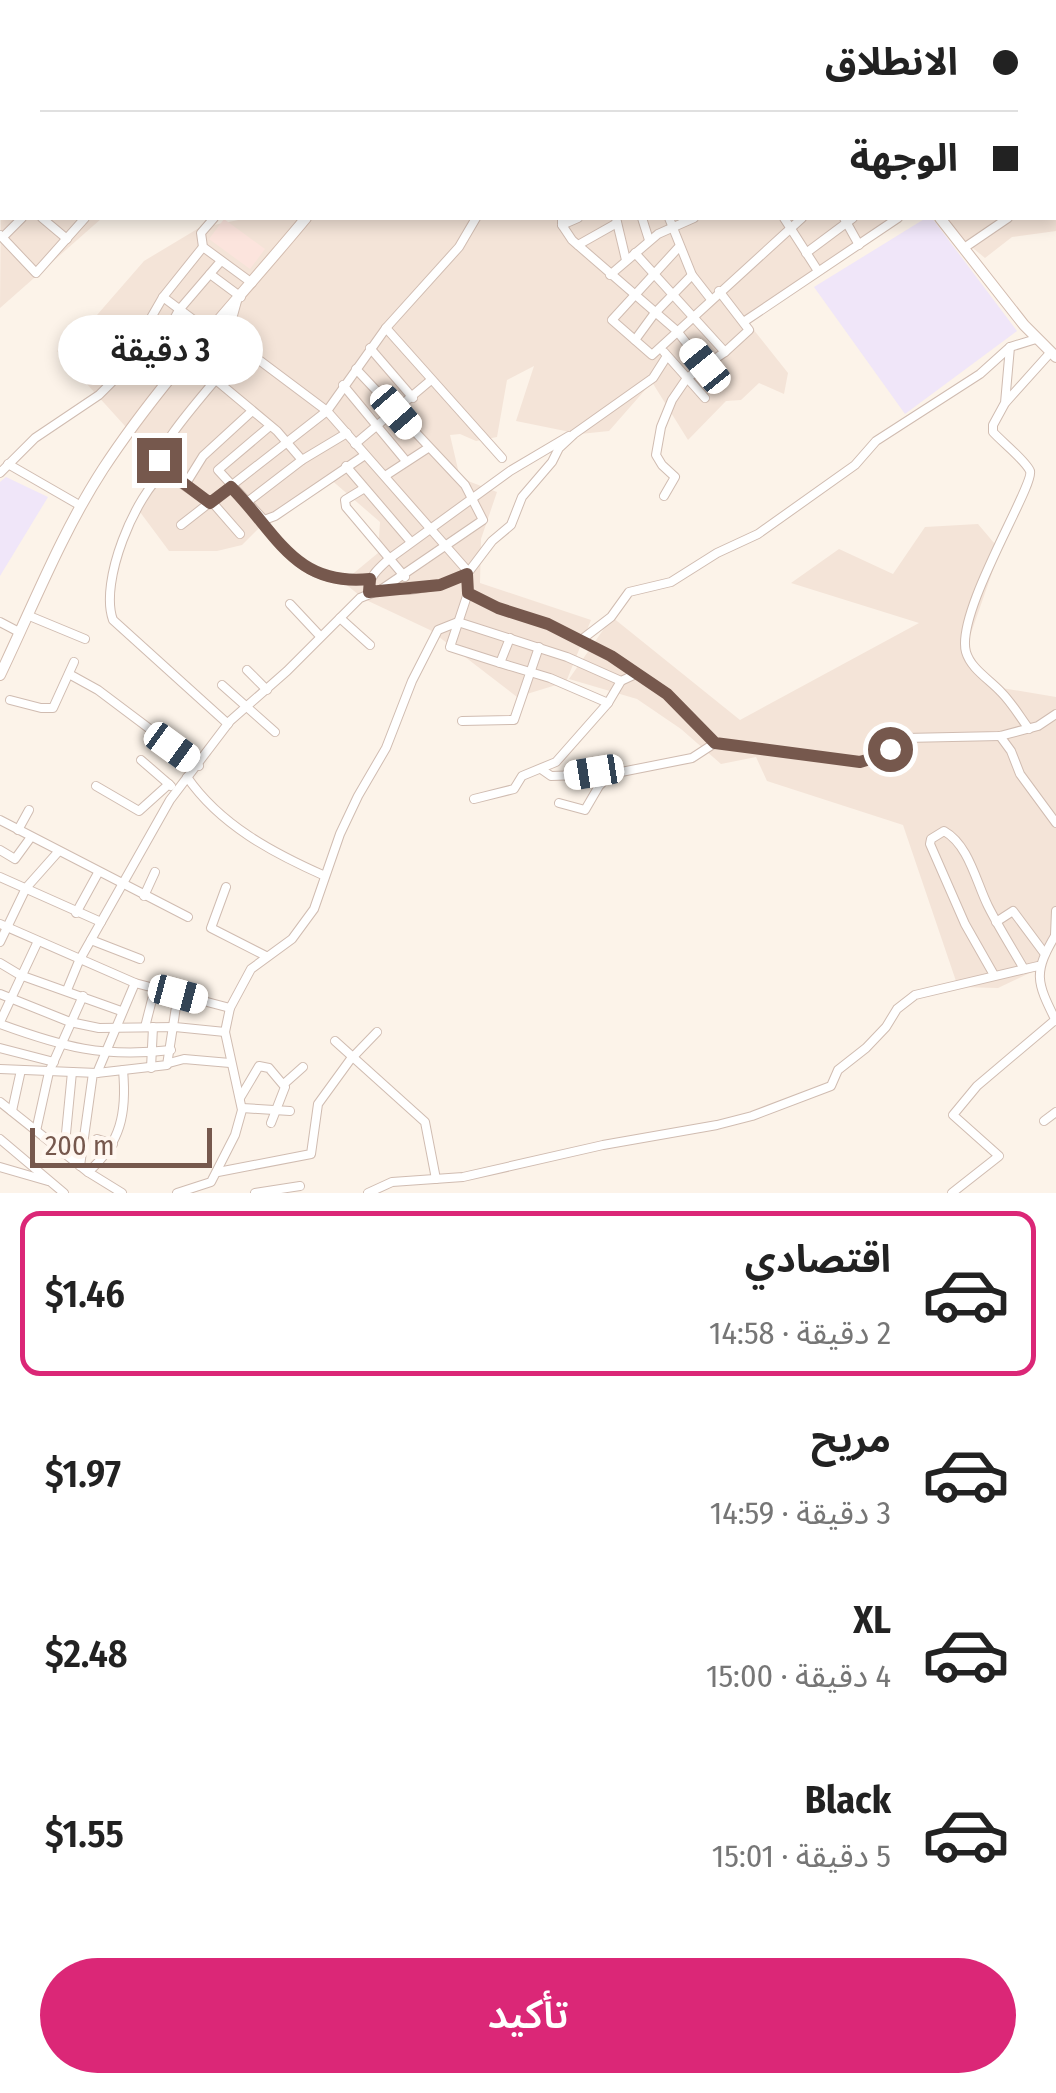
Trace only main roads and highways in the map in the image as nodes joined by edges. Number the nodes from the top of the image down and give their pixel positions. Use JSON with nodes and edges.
{"nodes":[{"id":1,"x":304,"y":220,"type":"edge"},
{"id":2,"x":942,"y":220,"type":"edge"},
{"id":3,"x":1053,"y":355,"type":"edge"},
{"id":4,"x":4,"y":656,"type":"edge"},
{"id":5,"x":0,"y":675,"type":"edge"}],
"edges":[{"from":1,"to":4,"type":"main road"},
{"from":2,"to":3,"type":"main road"},
{"from":4,"to":5,"type":"main road"}]}
